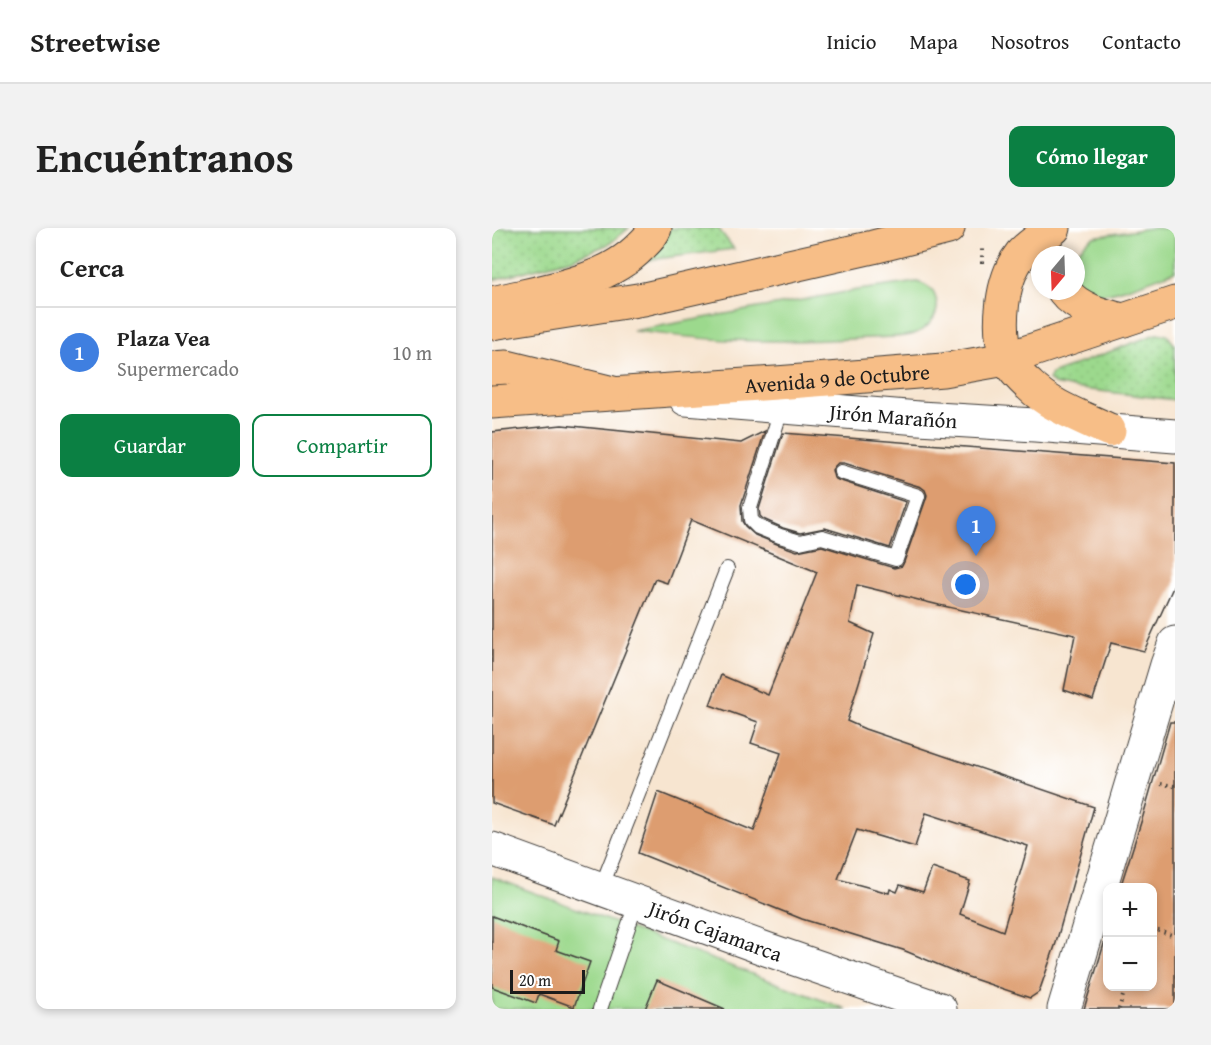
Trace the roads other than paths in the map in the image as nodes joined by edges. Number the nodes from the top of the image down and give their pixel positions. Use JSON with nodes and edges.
{"nodes":[{"id":1,"x":655,"y":228,"type":"edge"},
{"id":2,"x":948,"y":228,"type":"edge"},
{"id":3,"x":1054,"y":228,"type":"edge"},
{"id":4,"x":1072,"y":228,"type":"edge"},
{"id":5,"x":885,"y":237,"type":"edge"},
{"id":6,"x":1056,"y":246,"type":"edge"},
{"id":7,"x":1072,"y":300,"type":"edge"},
{"id":8,"x":492,"y":303,"type":"edge"},
{"id":9,"x":1175,"y":303,"type":"edge"},
{"id":10,"x":1123,"y":320,"type":"junction"},
{"id":11,"x":492,"y":323,"type":"edge"},
{"id":12,"x":1006,"y":359,"type":"junction"},
{"id":13,"x":492,"y":368,"type":"edge"},
{"id":14,"x":613,"y":393,"type":"junction"},
{"id":15,"x":492,"y":402,"type":"edge"},
{"id":16,"x":782,"y":407,"type":"junction"},
{"id":17,"x":1109,"y":430,"type":"junction"},
{"id":18,"x":1175,"y":436,"type":"edge"},
{"id":19,"x":841,"y":472,"type":"dead end"},
{"id":20,"x":727,"y":569,"type":"dead end"},
{"id":21,"x":1175,"y":644,"type":"edge"},
{"id":22,"x":492,"y":849,"type":"edge"},
{"id":23,"x":601,"y":888,"type":"junction"},
{"id":24,"x":637,"y":901,"type":"junction"},
{"id":25,"x":600,"y":1009,"type":"edge"},
{"id":26,"x":940,"y":1009,"type":"edge"},
{"id":27,"x":1064,"y":1009,"type":"edge"}],
"edges":[{"from":1,"to":8,"type":"main road"},
{"from":2,"to":5,"type":"main road"},
{"from":3,"to":12,"type":"main road"},
{"from":4,"to":6,"type":"main road"},
{"from":5,"to":11,"type":"main road"},
{"from":7,"to":10,"type":"main road"},
{"from":9,"to":10,"type":"main road","name":"Avenida 9 de Octubre"},
{"from":10,"to":12,"type":"main road","name":"Avenida 9 de Octubre"},
{"from":12,"to":14,"type":"main road","name":"Avenida 9 de Octubre"},
{"from":12,"to":17,"type":"main road"},
{"from":13,"to":14,"type":"main road"},
{"from":14,"to":15,"type":"main road","name":"Avenida 9 de Octubre"},
{"from":14,"to":16,"type":"street","name":"Jirón Marañón"},
{"from":16,"to":17,"type":"street","name":"Jirón Marañón"},
{"from":16,"to":19,"type":"lane"},
{"from":17,"to":18,"type":"street","name":"Jirón Marañón"},
{"from":20,"to":23,"type":"lane"},
{"from":21,"to":27,"type":"street"},
{"from":22,"to":23,"type":"street","name":"Jirón Cajamarca"},
{"from":23,"to":24,"type":"street","name":"Jirón Cajamarca"},
{"from":24,"to":25,"type":"lane"},
{"from":24,"to":26,"type":"street","name":"Jirón Cajamarca"}]}
